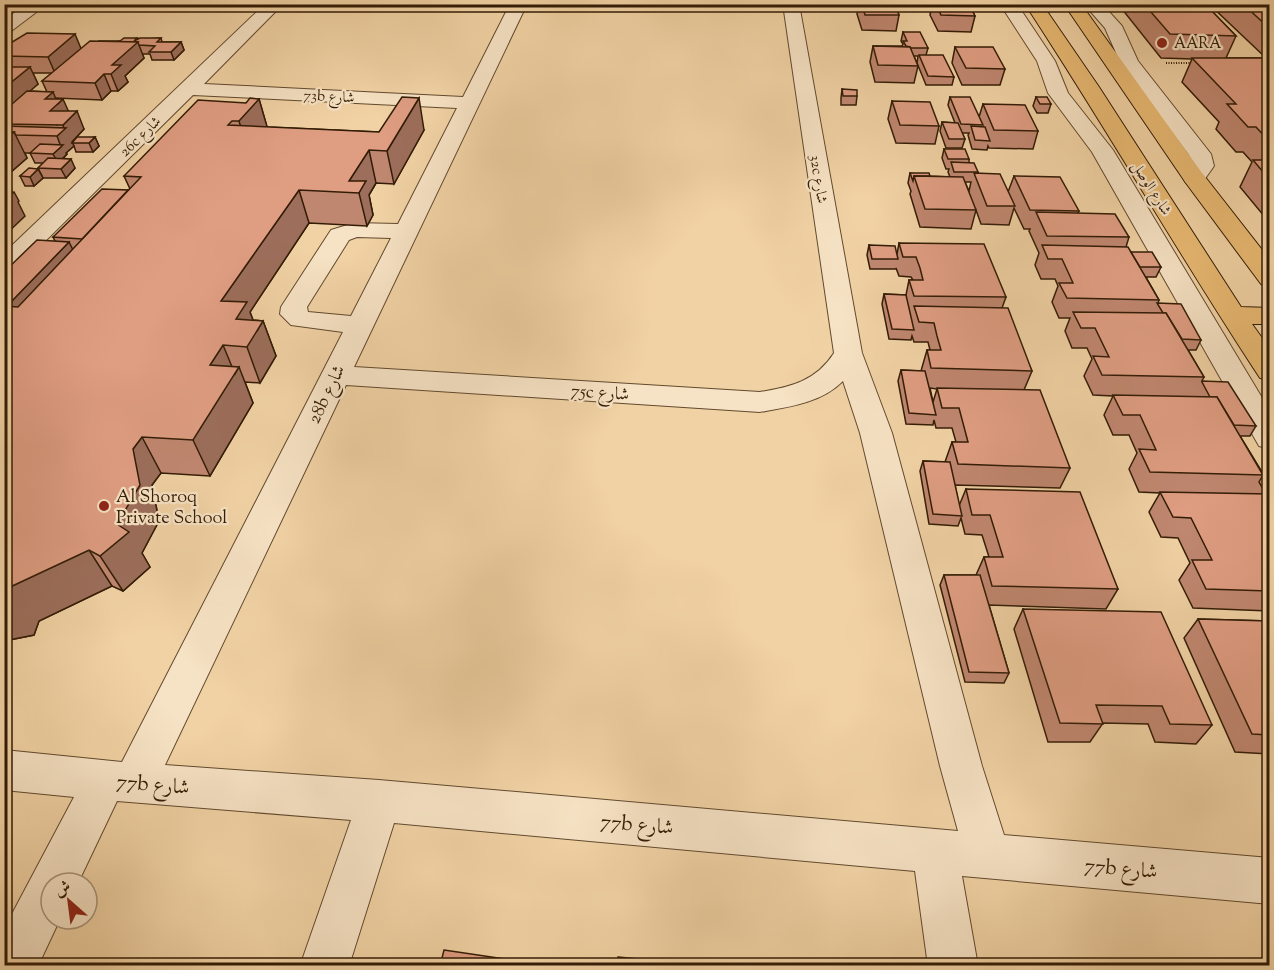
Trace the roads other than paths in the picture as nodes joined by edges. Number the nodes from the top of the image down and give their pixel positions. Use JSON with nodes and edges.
{"nodes":[{"id":1,"x":39,"y":4,"type":"edge"},
{"id":2,"x":275,"y":4,"type":"edge"},
{"id":3,"x":519,"y":4,"type":"edge"},
{"id":4,"x":791,"y":4,"type":"edge"},
{"id":5,"x":1008,"y":4,"type":"edge"},
{"id":6,"x":1034,"y":4,"type":"edge"},
{"id":7,"x":1072,"y":4,"type":"edge"},
{"id":8,"x":1092,"y":4,"type":"edge"},
{"id":9,"x":4,"y":28,"type":"edge"},
{"id":10,"x":1089,"y":87,"type":"junction"},
{"id":11,"x":188,"y":89,"type":"junction"},
{"id":12,"x":470,"y":103,"type":"junction"},
{"id":13,"x":1194,"y":178,"type":"junction"},
{"id":14,"x":1216,"y":208,"type":"junction"},
{"id":15,"x":1192,"y":210,"type":"dead end"},
{"id":16,"x":406,"y":231,"type":"junction"},
{"id":17,"x":1269,"y":247,"type":"edge"},
{"id":18,"x":4,"y":268,"type":"edge"},
{"id":19,"x":1213,"y":286,"type":"junction"},
{"id":20,"x":1261,"y":286,"type":"edge"},
{"id":21,"x":1232,"y":315,"type":"junction"},
{"id":22,"x":1269,"y":316,"type":"edge"},
{"id":23,"x":359,"y":325,"type":"junction"},
{"id":24,"x":848,"y":353,"type":"junction"},
{"id":25,"x":1269,"y":371,"type":"edge"},
{"id":26,"x":334,"y":375,"type":"junction"},
{"id":27,"x":1269,"y":438,"type":"edge"},
{"id":28,"x":4,"y":770,"type":"edge"},
{"id":29,"x":120,"y":782,"type":"junction"},
{"id":30,"x":379,"y":801,"type":"junction"},
{"id":31,"x":935,"y":851,"type":"junction"},
{"id":32,"x":988,"y":856,"type":"junction"},
{"id":33,"x":62,"y":871,"type":"edge"},
{"id":34,"x":1269,"y":881,"type":"edge"},
{"id":35,"x":39,"y":912,"type":"edge"},
{"id":36,"x":12,"y":966,"type":"edge"},
{"id":37,"x":324,"y":966,"type":"edge"},
{"id":38,"x":952,"y":966,"type":"edge"}],
"edges":[{"from":1,"to":9,"type":"street"},
{"from":2,"to":11,"type":"street","name":"26c شارع"},
{"from":3,"to":12,"type":"street","name":"28b شارع"},
{"from":4,"to":24,"type":"street","name":"32c شارع"},
{"from":5,"to":27,"type":"street"},
{"from":6,"to":10,"type":"main road","name":"شارع الوصل"},
{"from":7,"to":13,"type":"main road"},
{"from":8,"to":13,"type":"street"},
{"from":10,"to":15,"type":"main road"},
{"from":10,"to":19,"type":"main road","name":"شارع الوصل"},
{"from":11,"to":12,"type":"street","name":"73b شارع"},
{"from":11,"to":18,"type":"street","name":"26c شارع"},
{"from":12,"to":16,"type":"street","name":"28b شارع"},
{"from":13,"to":14,"type":"main road"},
{"from":14,"to":17,"type":"main road"},
{"from":14,"to":20,"type":"main road"},
{"from":16,"to":23,"type":"street","name":"28b شارع"},
{"from":16,"to":23,"type":"street"},
{"from":19,"to":20,"type":"main road"},
{"from":19,"to":21,"type":"main road","name":"شارع الوصل"},
{"from":21,"to":22,"type":"main road"},
{"from":21,"to":25,"type":"main road","name":"شارع الوصل"},
{"from":23,"to":26,"type":"street","name":"28b شارع"},
{"from":24,"to":26,"type":"street","name":"75c شارع"},
{"from":24,"to":32,"type":"street","name":"32c شارع"},
{"from":26,"to":29,"type":"street","name":"28b شارع"},
{"from":28,"to":29,"type":"street","name":"77b شارع"},
{"from":29,"to":30,"type":"street","name":"77b شارع"},
{"from":29,"to":33,"type":"street","name":"28b شارع"},
{"from":30,"to":31,"type":"street","name":"77b شارع"},
{"from":30,"to":37,"type":"street"},
{"from":31,"to":32,"type":"street","name":"77b شارع"},
{"from":31,"to":38,"type":"street"},
{"from":32,"to":34,"type":"street","name":"77b شارع"},
{"from":35,"to":36,"type":"street"}]}
